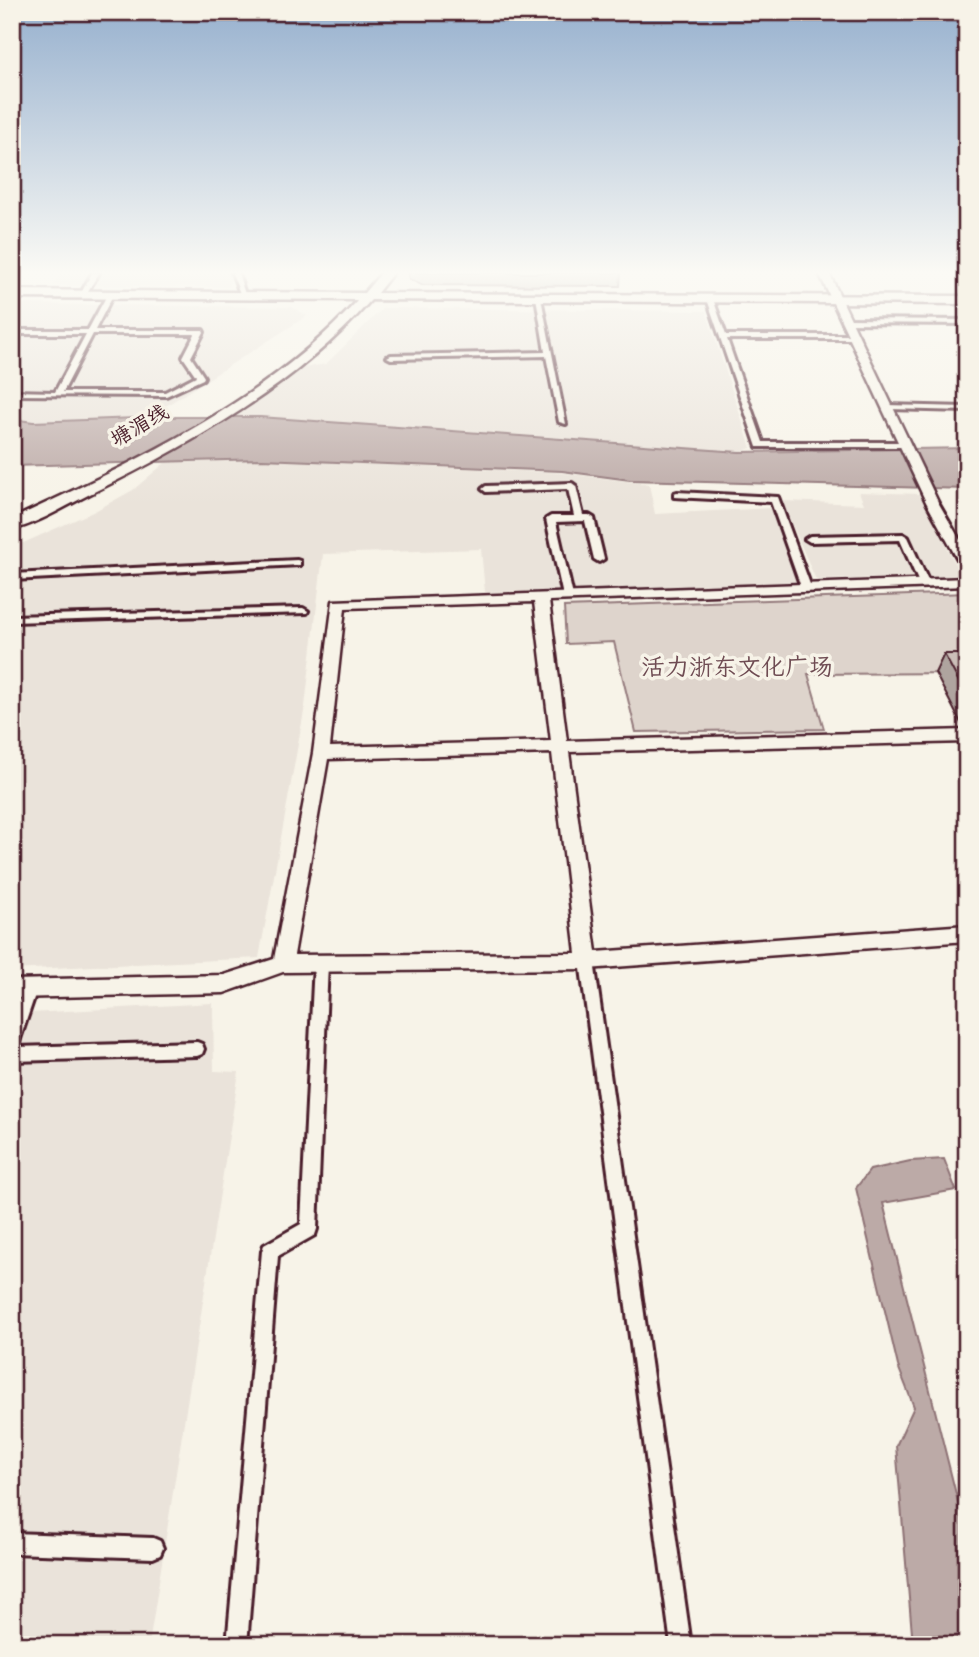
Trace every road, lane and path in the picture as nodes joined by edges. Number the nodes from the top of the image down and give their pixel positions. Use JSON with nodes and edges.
{"nodes":[{"id":1,"x":81,"y":350,"type":"edge"},
{"id":2,"x":190,"y":350,"type":"edge"},
{"id":3,"x":292,"y":350,"type":"edge"},
{"id":4,"x":311,"y":350,"type":"edge"},
{"id":5,"x":548,"y":350,"type":"edge"},
{"id":6,"x":728,"y":350,"type":"edge"},
{"id":7,"x":861,"y":350,"type":"edge"},
{"id":8,"x":549,"y":354,"type":"junction"},
{"id":9,"x":391,"y":357,"type":"dead end"},
{"id":10,"x":12,"y":393,"type":"edge"},
{"id":11,"x":58,"y":394,"type":"junction"},
{"id":12,"x":889,"y":407,"type":"junction"},
{"id":13,"x":967,"y":409,"type":"edge"},
{"id":14,"x":563,"y":422,"type":"dead end"},
{"id":15,"x":906,"y":445,"type":"junction"},
{"id":16,"x":486,"y":489,"type":"dead end"},
{"id":17,"x":677,"y":495,"type":"dead end"},
{"id":18,"x":12,"y":514,"type":"edge"},
{"id":19,"x":579,"y":518,"type":"junction"},
{"id":20,"x":12,"y":525,"type":"edge"},
{"id":21,"x":810,"y":538,"type":"dead end"},
{"id":22,"x":599,"y":559,"type":"dead end"},
{"id":23,"x":297,"y":563,"type":"dead end"},
{"id":24,"x":967,"y":564,"type":"edge"},
{"id":25,"x":12,"y":577,"type":"edge"},
{"id":26,"x":967,"y":582,"type":"edge"},
{"id":27,"x":924,"y":583,"type":"junction"},
{"id":28,"x":806,"y":587,"type":"junction"},
{"id":29,"x":568,"y":596,"type":"junction"},
{"id":30,"x":541,"y":597,"type":"junction"},
{"id":31,"x":303,"y":611,"type":"dead end"},
{"id":32,"x":12,"y":619,"type":"edge"},
{"id":33,"x":967,"y":736,"type":"edge"},
{"id":34,"x":561,"y":747,"type":"junction"},
{"id":35,"x":321,"y":754,"type":"junction"},
{"id":36,"x":967,"y":933,"type":"edge"},
{"id":37,"x":587,"y":961,"type":"junction"},
{"id":38,"x":321,"y":963,"type":"junction"},
{"id":39,"x":283,"y":964,"type":"junction"},
{"id":40,"x":21,"y":989,"type":"edge"},
{"id":41,"x":12,"y":1042,"type":"edge"},
{"id":42,"x":197,"y":1049,"type":"dead end"},
{"id":43,"x":12,"y":1054,"type":"edge"},
{"id":44,"x":12,"y":1543,"type":"edge"},
{"id":45,"x":153,"y":1548,"type":"dead end"},
{"id":46,"x":237,"y":1645,"type":"edge"},
{"id":47,"x":681,"y":1645,"type":"edge"}],
"edges":[{"from":1,"to":11,"type":"street"},
{"from":2,"to":11,"type":"street"},
{"from":3,"to":18,"type":"main road","name":"塘湄线"},
{"from":4,"to":20,"type":"main road"},
{"from":5,"to":8,"type":"street"},
{"from":6,"to":15,"type":"street"},
{"from":7,"to":12,"type":"street"},
{"from":8,"to":9,"type":"street"},
{"from":8,"to":14,"type":"street"},
{"from":10,"to":11,"type":"street"},
{"from":12,"to":13,"type":"street"},
{"from":12,"to":15,"type":"street"},
{"from":15,"to":24,"type":"street"},
{"from":16,"to":19,"type":"street"},
{"from":17,"to":28,"type":"street"},
{"from":19,"to":22,"type":"street"},
{"from":19,"to":29,"type":"street"},
{"from":21,"to":27,"type":"street"},
{"from":23,"to":25,"type":"street"},
{"from":26,"to":27,"type":"street"},
{"from":27,"to":28,"type":"street"},
{"from":28,"to":29,"type":"street"},
{"from":29,"to":30,"type":"street"},
{"from":30,"to":34,"type":"street"},
{"from":30,"to":35,"type":"street"},
{"from":31,"to":32,"type":"street"},
{"from":33,"to":34,"type":"street"},
{"from":34,"to":35,"type":"street"},
{"from":34,"to":37,"type":"street"},
{"from":35,"to":39,"type":"street"},
{"from":36,"to":37,"type":"street"},
{"from":37,"to":38,"type":"street"},
{"from":37,"to":47,"type":"street"},
{"from":38,"to":39,"type":"street"},
{"from":38,"to":46,"type":"street"},
{"from":39,"to":40,"type":"street"},
{"from":40,"to":41,"type":"street"},
{"from":42,"to":43,"type":"street"},
{"from":44,"to":45,"type":"street"}]}
